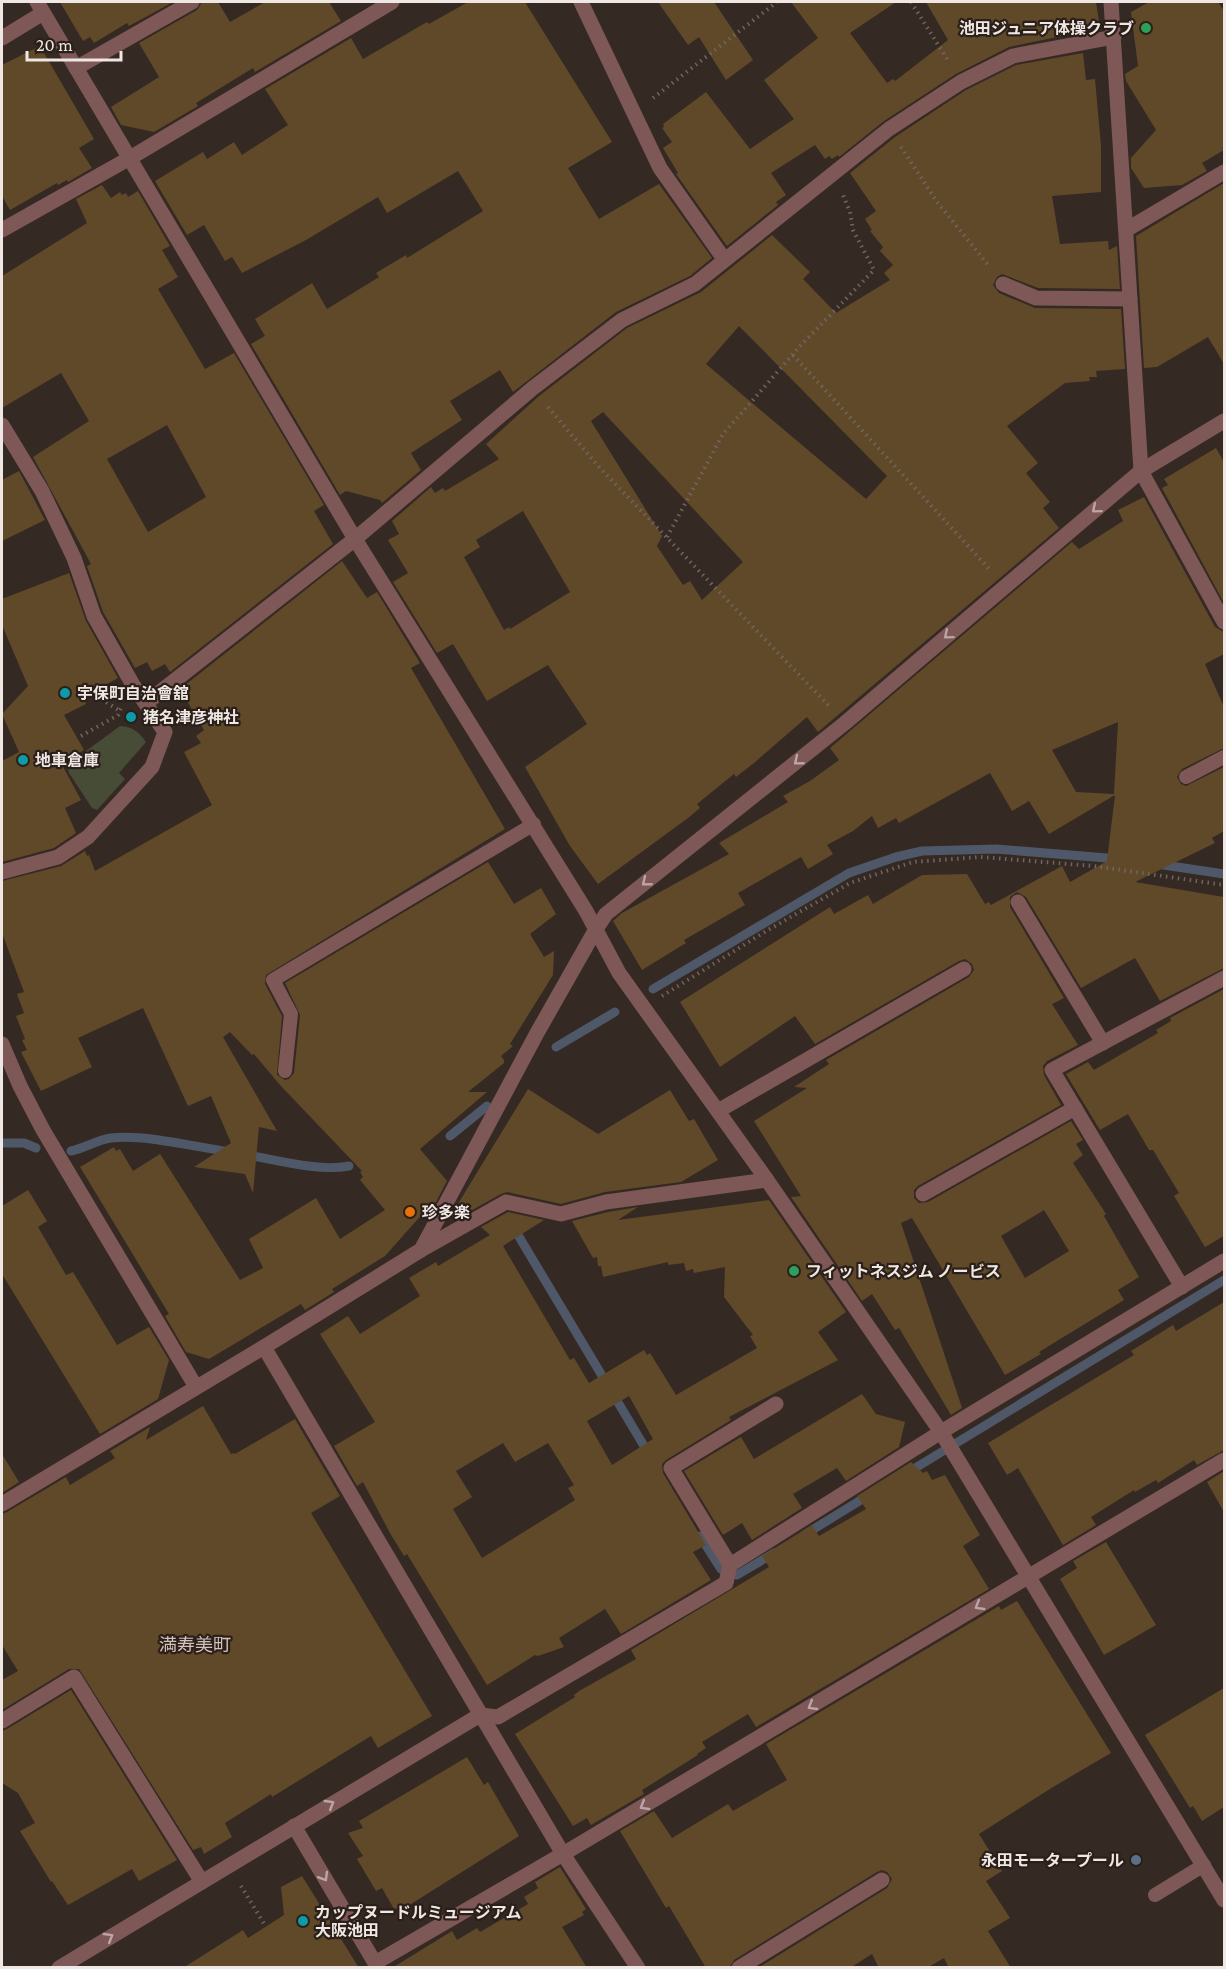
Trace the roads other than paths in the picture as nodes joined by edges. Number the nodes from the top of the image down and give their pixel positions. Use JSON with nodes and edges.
{"nodes":[{"id":1,"x":192,"y":2,"type":"edge"},
{"id":2,"x":392,"y":2,"type":"edge"},
{"id":3,"x":581,"y":2,"type":"edge"},
{"id":4,"x":1112,"y":2,"type":"edge"},
{"id":5,"x":40,"y":7,"type":"edge"},
{"id":6,"x":2,"y":38,"type":"edge"},
{"id":7,"x":1114,"y":38,"type":"junction"},
{"id":8,"x":76,"y":68,"type":"junction"},
{"id":9,"x":130,"y":158,"type":"junction"},
{"id":10,"x":1224,"y":172,"type":"edge"},
{"id":11,"x":2,"y":230,"type":"edge"},
{"id":12,"x":1126,"y":230,"type":"junction"},
{"id":13,"x":724,"y":259,"type":"junction"},
{"id":14,"x":1003,"y":284,"type":"road end"},
{"id":15,"x":1130,"y":299,"type":"junction"},
{"id":16,"x":1224,"y":421,"type":"edge"},
{"id":17,"x":2,"y":426,"type":"edge"},
{"id":18,"x":1141,"y":471,"type":"junction"},
{"id":19,"x":355,"y":539,"type":"junction"},
{"id":20,"x":1224,"y":622,"type":"edge"},
{"id":21,"x":146,"y":703,"type":"junction"},
{"id":22,"x":1224,"y":757,"type":"edge"},
{"id":23,"x":1186,"y":777,"type":"dead end"},
{"id":24,"x":534,"y":824,"type":"junction"},
{"id":25,"x":2,"y":872,"type":"edge"},
{"id":26,"x":1017,"y":902,"type":"dead end"},
{"id":27,"x":596,"y":929,"type":"junction"},
{"id":28,"x":964,"y":969,"type":"dead end"},
{"id":29,"x":1224,"y":978,"type":"edge"},
{"id":30,"x":1103,"y":1042,"type":"junction"},
{"id":31,"x":2,"y":1044,"type":"edge"},
{"id":32,"x":285,"y":1071,"type":"dead end"},
{"id":33,"x":1076,"y":1108,"type":"junction"},
{"id":34,"x":718,"y":1111,"type":"junction"},
{"id":35,"x":767,"y":1180,"type":"junction"},
{"id":36,"x":923,"y":1194,"type":"dead end"},
{"id":37,"x":421,"y":1250,"type":"junction"},
{"id":38,"x":1224,"y":1261,"type":"edge"},
{"id":39,"x":1182,"y":1287,"type":"junction"},
{"id":40,"x":264,"y":1347,"type":"junction"},
{"id":41,"x":196,"y":1387,"type":"junction"},
{"id":42,"x":776,"y":1404,"type":"dead end"},
{"id":43,"x":941,"y":1432,"type":"junction"},
{"id":44,"x":1224,"y":1460,"type":"edge"},
{"id":45,"x":2,"y":1504,"type":"edge"},
{"id":46,"x":730,"y":1565,"type":"junction"},
{"id":47,"x":1030,"y":1576,"type":"junction"},
{"id":48,"x":480,"y":1715,"type":"junction"},
{"id":49,"x":2,"y":1721,"type":"edge"},
{"id":50,"x":294,"y":1826,"type":"junction"},
{"id":51,"x":563,"y":1854,"type":"junction"},
{"id":52,"x":1204,"y":1865,"type":"junction"},
{"id":53,"x":882,"y":1880,"type":"dead end"},
{"id":54,"x":202,"y":1882,"type":"junction"},
{"id":55,"x":1155,"y":1895,"type":"dead end"},
{"id":56,"x":1224,"y":1899,"type":"edge"},
{"id":57,"x":377,"y":1965,"type":"edge"},
{"id":58,"x":59,"y":1968,"type":"edge"},
{"id":59,"x":638,"y":1968,"type":"edge"},
{"id":60,"x":739,"y":1968,"type":"edge"}],
"edges":[{"from":1,"to":8,"type":"street"},
{"from":2,"to":9,"type":"street"},
{"from":3,"to":13,"type":"street"},
{"from":4,"to":7,"type":"street"},
{"from":5,"to":6,"type":"street"},
{"from":5,"to":8,"type":"street"},
{"from":7,"to":12,"type":"street"},
{"from":7,"to":13,"type":"street"},
{"from":8,"to":9,"type":"street"},
{"from":9,"to":11,"type":"street"},
{"from":9,"to":19,"type":"street"},
{"from":10,"to":12,"type":"street"},
{"from":12,"to":15,"type":"street"},
{"from":13,"to":19,"type":"street"},
{"from":14,"to":15,"type":"street"},
{"from":15,"to":18,"type":"street"},
{"from":16,"to":18,"type":"street"},
{"from":17,"to":21,"type":"street"},
{"from":18,"to":20,"type":"street"},
{"from":18,"to":27,"type":"street","one_way":true},
{"from":19,"to":21,"type":"street"},
{"from":19,"to":24,"type":"street"},
{"from":21,"to":25,"type":"street"},
{"from":22,"to":23,"type":"lane"},
{"from":24,"to":27,"type":"street"},
{"from":24,"to":32,"type":"lane"},
{"from":26,"to":30,"type":"street"},
{"from":27,"to":34,"type":"street"},
{"from":27,"to":37,"type":"street"},
{"from":28,"to":34,"type":"street"},
{"from":29,"to":30,"type":"street"},
{"from":30,"to":33,"type":"street"},
{"from":31,"to":41,"type":"street"},
{"from":33,"to":36,"type":"street"},
{"from":33,"to":39,"type":"street"},
{"from":34,"to":35,"type":"street"},
{"from":35,"to":37,"type":"street"},
{"from":35,"to":43,"type":"street"},
{"from":37,"to":40,"type":"street"},
{"from":38,"to":39,"type":"street"},
{"from":39,"to":43,"type":"street"},
{"from":40,"to":41,"type":"street"},
{"from":40,"to":48,"type":"street"},
{"from":41,"to":45,"type":"street"},
{"from":42,"to":46,"type":"street"},
{"from":43,"to":46,"type":"street"},
{"from":43,"to":47,"type":"street"},
{"from":44,"to":47,"type":"street"},
{"from":46,"to":48,"type":"street"},
{"from":47,"to":51,"type":"street","one_way":true},
{"from":47,"to":52,"type":"street"},
{"from":50,"to":48,"type":"street","one_way":true},
{"from":48,"to":51,"type":"street"},
{"from":49,"to":54,"type":"street"},
{"from":50,"to":54,"type":"street"},
{"from":50,"to":57,"type":"street","one_way":true},
{"from":51,"to":57,"type":"street"},
{"from":51,"to":59,"type":"street"},
{"from":52,"to":55,"type":"lane"},
{"from":52,"to":56,"type":"street"},
{"from":53,"to":60,"type":"street"},
{"from":58,"to":54,"type":"street","one_way":true}]}
